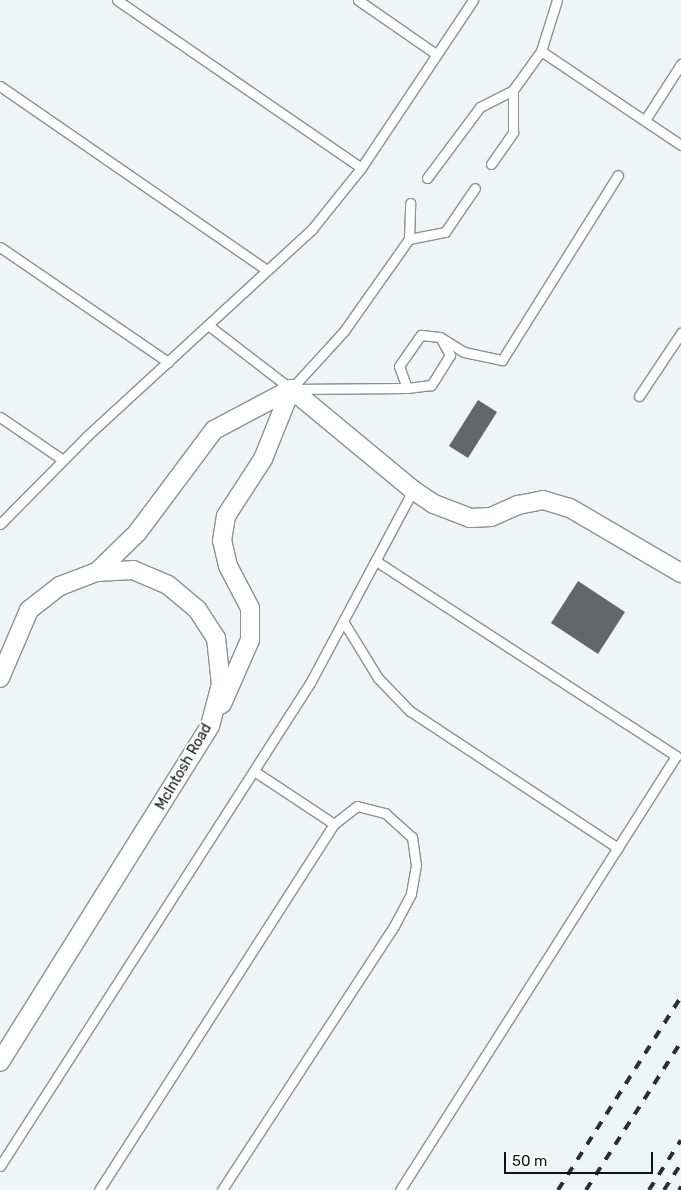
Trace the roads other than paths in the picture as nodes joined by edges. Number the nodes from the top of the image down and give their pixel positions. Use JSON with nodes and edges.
{"nodes":[{"id":1,"x":117,"y":0,"type":"edge"},
{"id":2,"x":358,"y":0,"type":"edge"},
{"id":3,"x":472,"y":0,"type":"edge"},
{"id":4,"x":557,"y":0,"type":"edge"},
{"id":5,"x":541,"y":51,"type":"junction"},
{"id":6,"x":436,"y":54,"type":"junction"},
{"id":7,"x":681,"y":64,"type":"edge"},
{"id":8,"x":0,"y":86,"type":"edge"},
{"id":9,"x":514,"y":90,"type":"junction"},
{"id":10,"x":645,"y":120,"type":"junction"},
{"id":11,"x":681,"y":144,"type":"edge"},
{"id":12,"x":491,"y":164,"type":"dead end"},
{"id":13,"x":361,"y":168,"type":"junction"},
{"id":14,"x":618,"y":175,"type":"dead end"},
{"id":15,"x":428,"y":178,"type":"dead end"},
{"id":16,"x":475,"y":188,"type":"dead end"},
{"id":17,"x":410,"y":202,"type":"dead end"},
{"id":18,"x":409,"y":239,"type":"junction"},
{"id":19,"x":0,"y":247,"type":"edge"},
{"id":20,"x":268,"y":270,"type":"junction"},
{"id":21,"x":208,"y":324,"type":"junction"},
{"id":22,"x":681,"y":333,"type":"edge"},
{"id":23,"x":440,"y":337,"type":"junction"},
{"id":24,"x":168,"y":362,"type":"junction"},
{"id":25,"x":407,"y":388,"type":"junction"},
{"id":26,"x":291,"y":389,"type":"junction"},
{"id":27,"x":639,"y":396,"type":"dead end"},
{"id":28,"x":0,"y":417,"type":"edge"},
{"id":29,"x":63,"y":460,"type":"junction"},
{"id":30,"x":413,"y":490,"type":"junction"},
{"id":31,"x":0,"y":524,"type":"edge"},
{"id":32,"x":376,"y":561,"type":"junction"},
{"id":33,"x":98,"y":572,"type":"junction"},
{"id":34,"x":681,"y":572,"type":"edge"},
{"id":35,"x":343,"y":621,"type":"junction"},
{"id":36,"x":0,"y":678,"type":"edge"},
{"id":37,"x":210,"y":726,"type":"junction"},
{"id":38,"x":254,"y":770,"type":"junction"},
{"id":39,"x":334,"y":824,"type":"junction"},
{"id":40,"x":618,"y":848,"type":"junction"},
{"id":41,"x":0,"y":1062,"type":"edge"},
{"id":42,"x":0,"y":1166,"type":"edge"},
{"id":43,"x":99,"y":1190,"type":"edge"},
{"id":44,"x":222,"y":1190,"type":"edge"},
{"id":45,"x":400,"y":1190,"type":"edge"}],
"edges":[{"from":1,"to":13,"type":"lane"},
{"from":2,"to":6,"type":"lane"},
{"from":3,"to":6,"type":"lane"},
{"from":4,"to":5,"type":"lane"},
{"from":5,"to":9,"type":"lane"},
{"from":5,"to":10,"type":"lane"},
{"from":6,"to":13,"type":"lane"},
{"from":7,"to":10,"type":"lane"},
{"from":8,"to":20,"type":"lane"},
{"from":9,"to":12,"type":"lane"},
{"from":9,"to":15,"type":"lane"},
{"from":10,"to":11,"type":"lane"},
{"from":13,"to":20,"type":"lane"},
{"from":14,"to":23,"type":"lane"},
{"from":16,"to":18,"type":"lane"},
{"from":17,"to":18,"type":"lane"},
{"from":18,"to":26,"type":"lane"},
{"from":19,"to":24,"type":"lane"},
{"from":20,"to":21,"type":"lane"},
{"from":21,"to":24,"type":"lane"},
{"from":21,"to":26,"type":"lane"},
{"from":22,"to":27,"type":"lane"},
{"from":23,"to":25,"type":"lane"},
{"from":23,"to":25,"type":"lane"},
{"from":24,"to":29,"type":"lane"},
{"from":25,"to":26,"type":"lane"},
{"from":26,"to":30,"type":"street"},
{"from":26,"to":33,"type":"street"},
{"from":26,"to":37,"type":"street"},
{"from":28,"to":29,"type":"lane"},
{"from":29,"to":31,"type":"lane"},
{"from":30,"to":32,"type":"lane"},
{"from":30,"to":34,"type":"street"},
{"from":32,"to":35,"type":"lane"},
{"from":32,"to":40,"type":"lane"},
{"from":33,"to":36,"type":"street","name":"McIntosh Road"},
{"from":33,"to":37,"type":"street","name":"McIntosh Road"},
{"from":35,"to":38,"type":"lane"},
{"from":35,"to":40,"type":"lane"},
{"from":37,"to":41,"type":"street","name":"McIntosh Road"},
{"from":38,"to":39,"type":"lane"},
{"from":38,"to":42,"type":"lane"},
{"from":39,"to":43,"type":"lane"},
{"from":39,"to":44,"type":"lane"},
{"from":40,"to":45,"type":"lane"}]}
